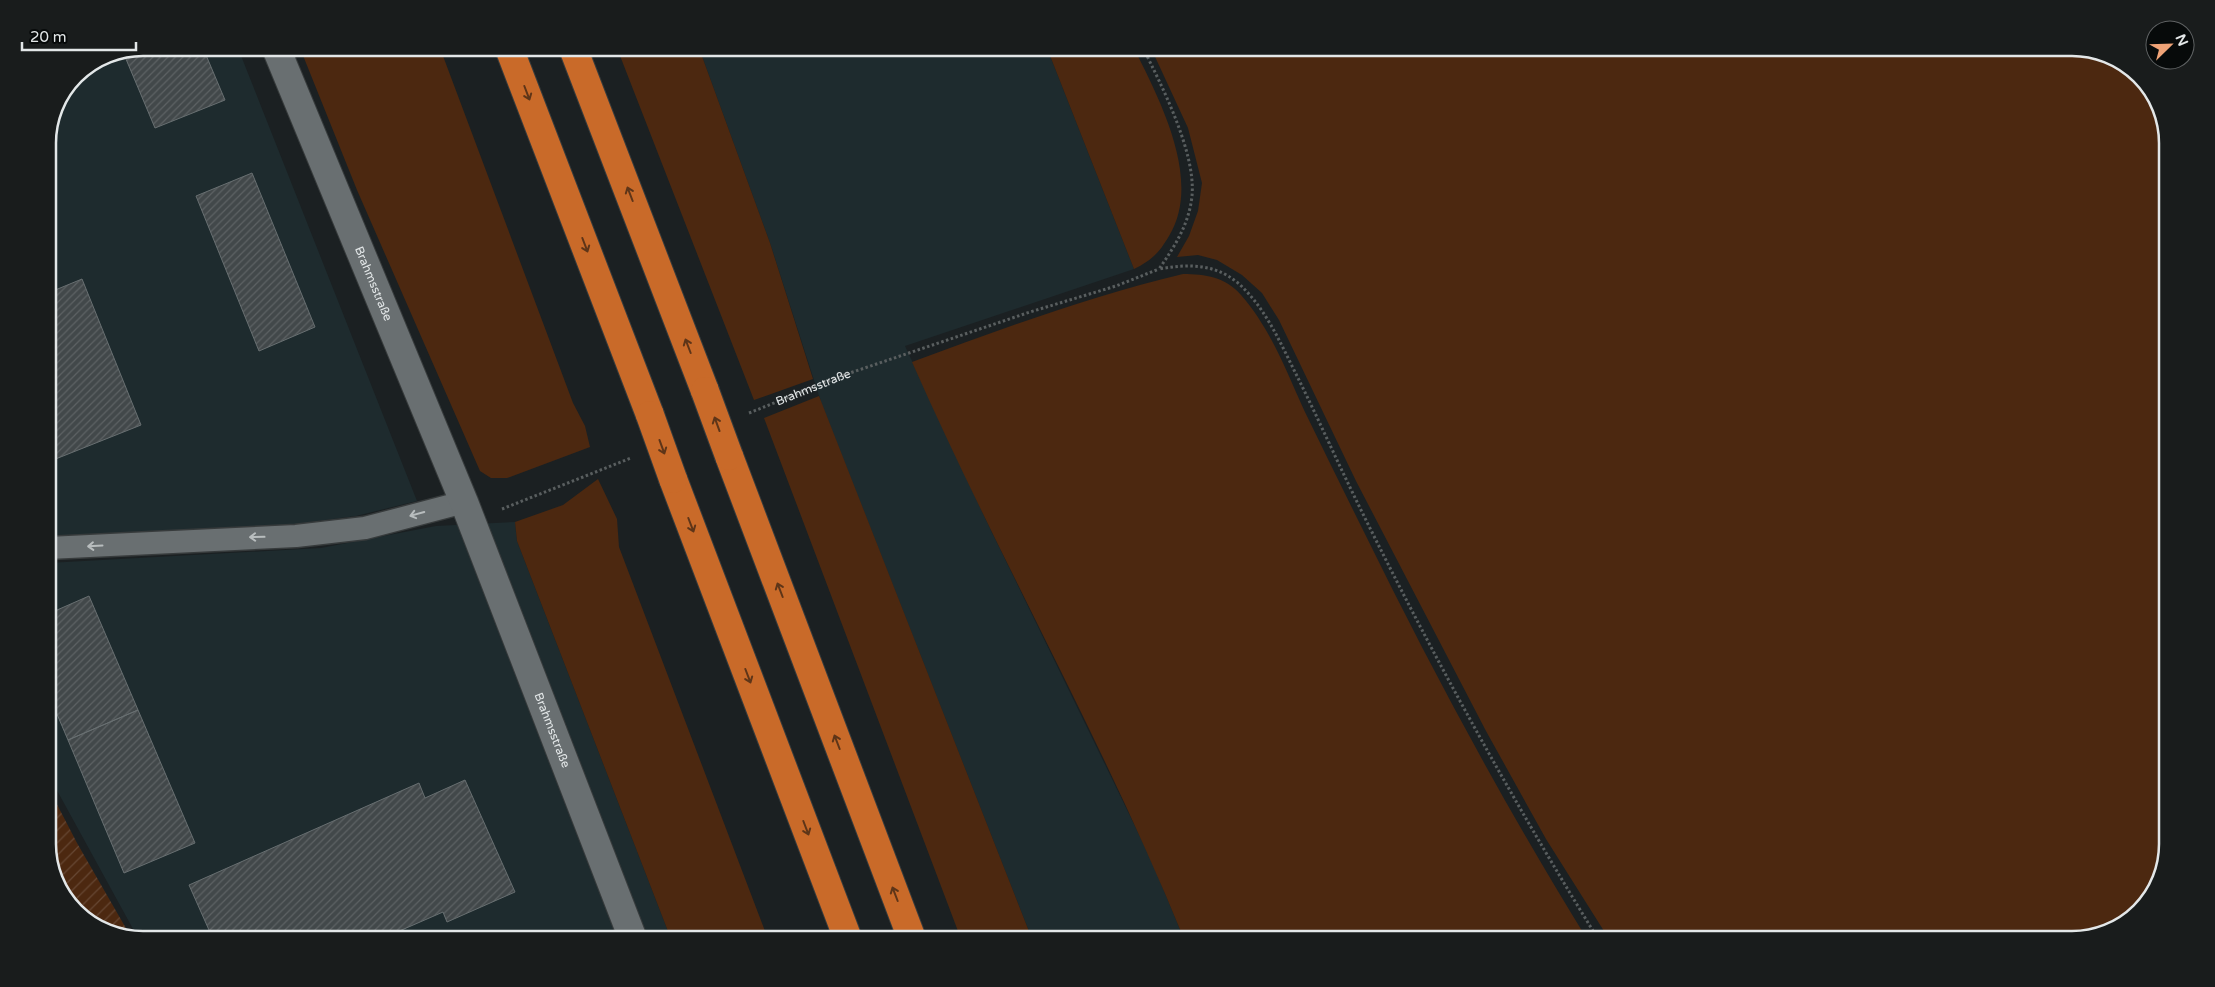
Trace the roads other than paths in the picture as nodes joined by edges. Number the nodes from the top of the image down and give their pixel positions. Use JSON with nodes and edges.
{"nodes":[{"id":1,"x":279,"y":56,"type":"edge"},
{"id":2,"x":512,"y":56,"type":"edge"},
{"id":3,"x":576,"y":56,"type":"edge"},
{"id":4,"x":468,"y":511,"type":"junction"},
{"id":5,"x":56,"y":548,"type":"edge"},
{"id":6,"x":630,"y":931,"type":"edge"},
{"id":7,"x":845,"y":931,"type":"edge"},
{"id":8,"x":909,"y":931,"type":"edge"}],
"edges":[{"from":1,"to":4,"type":"street","name":"Brahmsstraße"},
{"from":2,"to":7,"type":"highway","one_way":true,"bridge":true},
{"from":8,"to":3,"type":"highway","one_way":true,"bridge":true},
{"from":4,"to":5,"type":"lane","one_way":true},
{"from":4,"to":6,"type":"street","name":"Brahmsstraße"}]}
